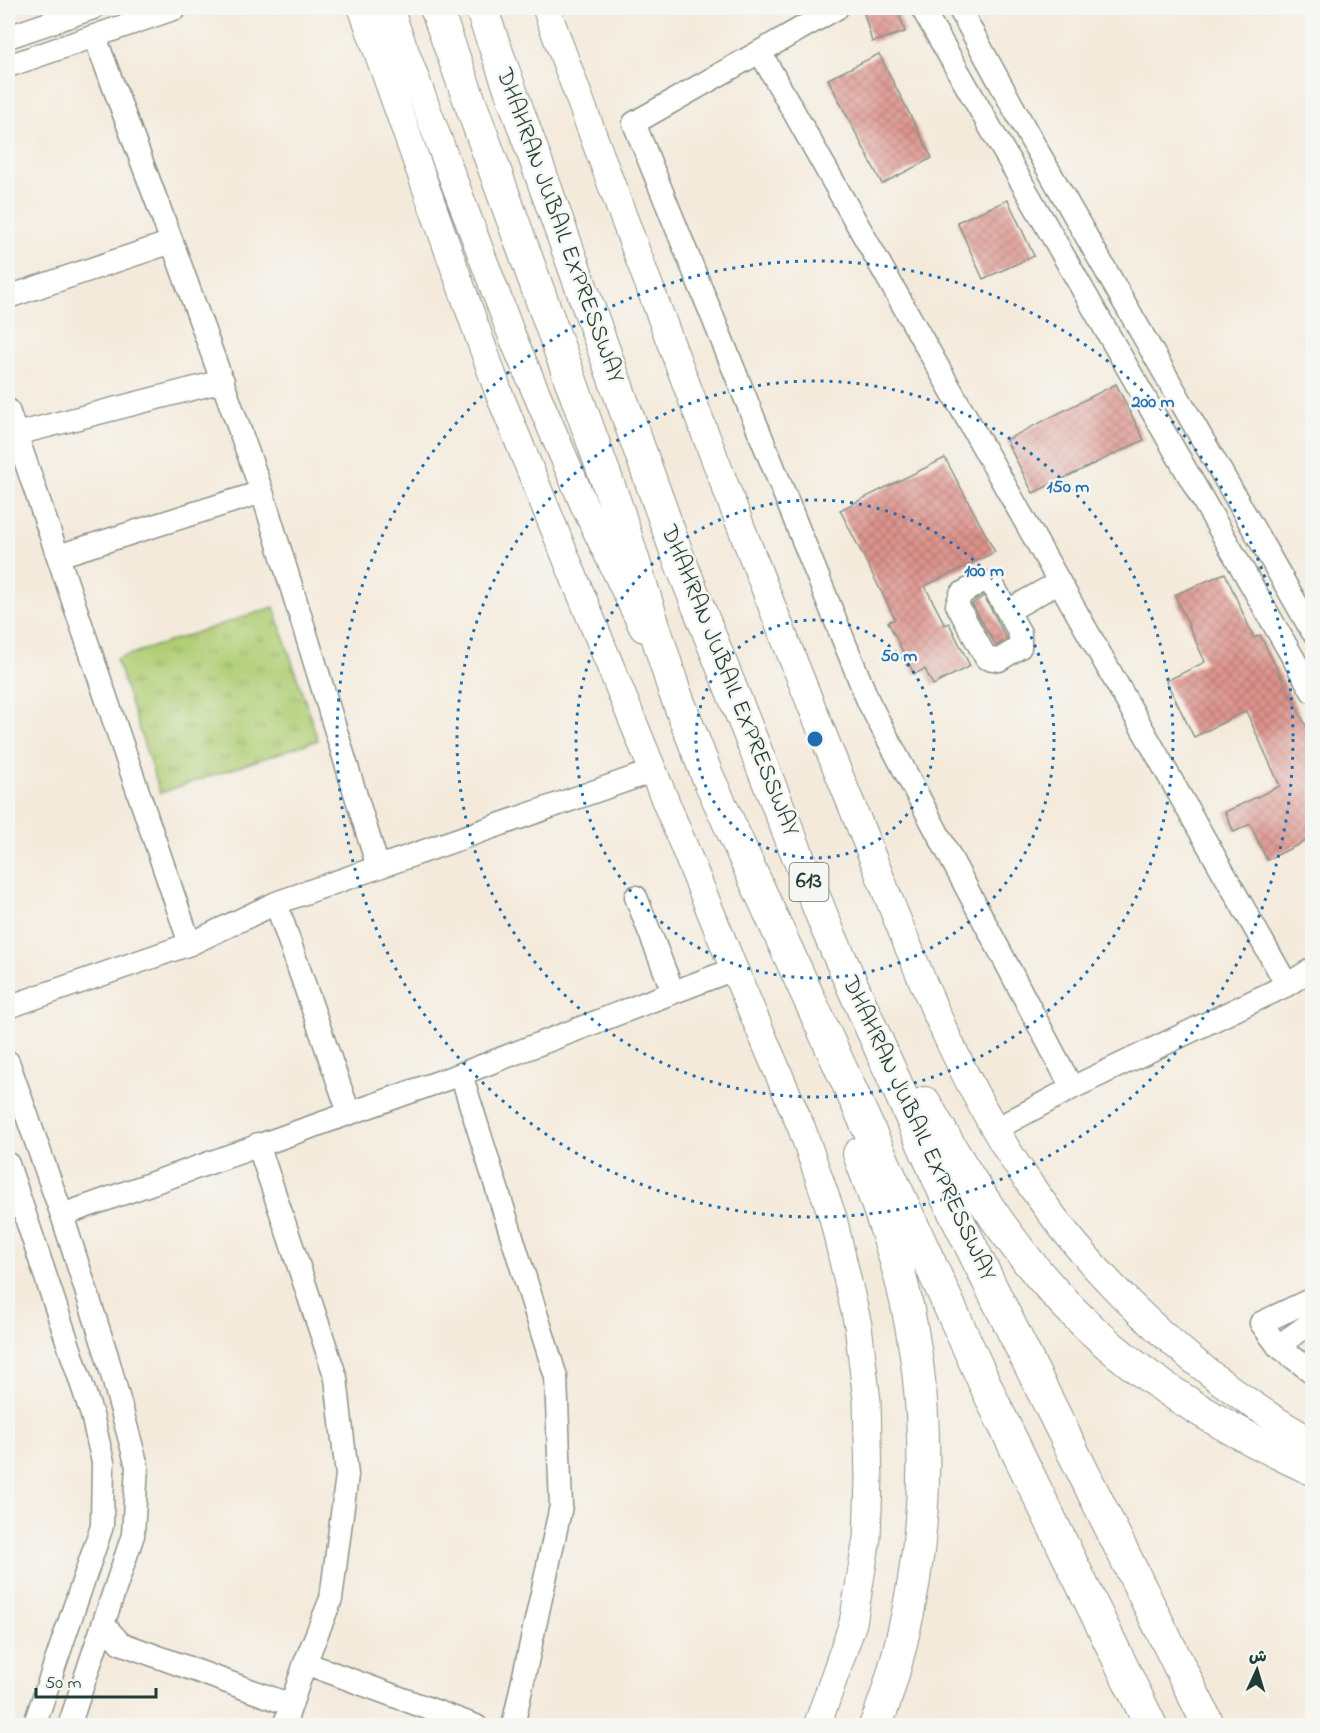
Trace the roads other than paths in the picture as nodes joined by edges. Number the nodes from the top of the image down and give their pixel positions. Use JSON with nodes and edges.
{"nodes":[{"id":1,"x":93,"y":8,"type":"edge"},
{"id":2,"x":176,"y":8,"type":"edge"},
{"id":3,"x":369,"y":8,"type":"edge"},
{"id":4,"x":436,"y":8,"type":"edge"},
{"id":5,"x":481,"y":8,"type":"edge"},
{"id":6,"x":546,"y":8,"type":"edge"},
{"id":7,"x":837,"y":8,"type":"edge"},
{"id":8,"x":922,"y":8,"type":"edge"},
{"id":9,"x":959,"y":8,"type":"edge"},
{"id":10,"x":8,"y":37,"type":"edge"},
{"id":11,"x":94,"y":37,"type":"junction"},
{"id":12,"x":760,"y":51,"type":"junction"},
{"id":13,"x":8,"y":66,"type":"edge"},
{"id":14,"x":172,"y":242,"type":"junction"},
{"id":15,"x":8,"y":297,"type":"edge"},
{"id":16,"x":223,"y":381,"type":"junction"},
{"id":17,"x":8,"y":410,"type":"edge"},
{"id":18,"x":16,"y":434,"type":"junction"},
{"id":19,"x":262,"y":492,"type":"junction"},
{"id":20,"x":57,"y":556,"type":"junction"},
{"id":21,"x":1059,"y":582,"type":"junction"},
{"id":22,"x":1008,"y":610,"type":"dead end"},
{"id":23,"x":1312,"y":631,"type":"edge"},
{"id":24,"x":674,"y":690,"type":"junction"},
{"id":25,"x":1312,"y":691,"type":"edge"},
{"id":26,"x":653,"y":771,"type":"junction"},
{"id":27,"x":378,"y":867,"type":"junction"},
{"id":28,"x":636,"y":897,"type":"dead end"},
{"id":29,"x":276,"y":903,"type":"junction"},
{"id":30,"x":828,"y":931,"type":"junction"},
{"id":31,"x":190,"y":944,"type":"junction"},
{"id":32,"x":734,"y":969,"type":"junction"},
{"id":33,"x":1312,"y":969,"type":"edge"},
{"id":34,"x":797,"y":975,"type":"junction"},
{"id":35,"x":1287,"y":985,"type":"junction"},
{"id":36,"x":673,"y":992,"type":"junction"},
{"id":37,"x":8,"y":1007,"type":"edge"},
{"id":38,"x":8,"y":1062,"type":"edge"},
{"id":39,"x":461,"y":1074,"type":"junction"},
{"id":40,"x":1072,"y":1088,"type":"junction"},
{"id":41,"x":349,"y":1113,"type":"junction"},
{"id":42,"x":994,"y":1130,"type":"junction"},
{"id":43,"x":258,"y":1144,"type":"junction"},
{"id":44,"x":8,"y":1164,"type":"edge"},
{"id":45,"x":62,"y":1215,"type":"junction"},
{"id":46,"x":1312,"y":1299,"type":"edge"},
{"id":47,"x":1312,"y":1322,"type":"edge"},
{"id":48,"x":1278,"y":1346,"type":"junction"},
{"id":49,"x":1312,"y":1372,"type":"edge"},
{"id":50,"x":1312,"y":1442,"type":"edge"},
{"id":51,"x":1312,"y":1469,"type":"edge"},
{"id":52,"x":104,"y":1625,"type":"junction"},
{"id":53,"x":305,"y":1663,"type":"junction"},
{"id":54,"x":287,"y":1715,"type":"edge"},
{"id":55,"x":34,"y":1725,"type":"edge"},
{"id":56,"x":69,"y":1725,"type":"edge"},
{"id":57,"x":476,"y":1725,"type":"edge"},
{"id":58,"x":513,"y":1725,"type":"edge"},
{"id":59,"x":817,"y":1725,"type":"edge"},
{"id":60,"x":875,"y":1725,"type":"edge"},
{"id":61,"x":1151,"y":1725,"type":"edge"},
{"id":62,"x":1209,"y":1725,"type":"edge"}],
"edges":[{"from":1,"to":10,"type":"street"},
{"from":2,"to":11,"type":"street"},
{"from":3,"to":24,"type":"main road"},
{"from":3,"to":26,"type":"main road"},
{"from":4,"to":24,"type":"highway","name":"DHAHRAN JUBAIL EXPRESSWAY","number":"613"},
{"from":5,"to":30,"type":"highway","name":"DHAHRAN JUBAIL EXPRESSWAY","number":"613"},
{"from":6,"to":42,"type":"main road"},
{"from":7,"to":12,"type":"street"},
{"from":8,"to":25,"type":"street"},
{"from":9,"to":23,"type":"street"},
{"from":11,"to":13,"type":"street"},
{"from":11,"to":14,"type":"street"},
{"from":12,"to":21,"type":"street"},
{"from":12,"to":40,"type":"street"},
{"from":14,"to":15,"type":"street"},
{"from":14,"to":16,"type":"street"},
{"from":16,"to":18,"type":"street"},
{"from":16,"to":19,"type":"street"},
{"from":17,"to":18,"type":"street"},
{"from":18,"to":20,"type":"street"},
{"from":19,"to":20,"type":"street"},
{"from":19,"to":27,"type":"street"},
{"from":20,"to":31,"type":"street"},
{"from":21,"to":22,"type":"street"},
{"from":21,"to":35,"type":"street"},
{"from":24,"to":34,"type":"highway","name":"DHAHRAN JUBAIL EXPRESSWAY","number":"613"},
{"from":26,"to":27,"type":"street"},
{"from":26,"to":32,"type":"main road"},
{"from":27,"to":29,"type":"street"},
{"from":28,"to":36,"type":"street"},
{"from":29,"to":31,"type":"street"},
{"from":29,"to":41,"type":"street"},
{"from":30,"to":51,"type":"highway"},
{"from":30,"to":62,"type":"highway","name":"DHAHRAN JUBAIL EXPRESSWAY","number":"613"},
{"from":31,"to":37,"type":"street"},
{"from":32,"to":36,"type":"street"},
{"from":32,"to":59,"type":"main road"},
{"from":33,"to":35,"type":"street"},
{"from":34,"to":60,"type":"highway"},
{"from":34,"to":61,"type":"highway","name":"DHAHRAN JUBAIL EXPRESSWAY","number":"613"},
{"from":35,"to":40,"type":"street"},
{"from":36,"to":39,"type":"street"},
{"from":38,"to":45,"type":"street"},
{"from":39,"to":41,"type":"street"},
{"from":39,"to":58,"type":"street"},
{"from":40,"to":42,"type":"street"},
{"from":41,"to":43,"type":"street"},
{"from":42,"to":50,"type":"main road"},
{"from":43,"to":45,"type":"street"},
{"from":43,"to":53,"type":"street"},
{"from":44,"to":55,"type":"street"},
{"from":45,"to":52,"type":"street"},
{"from":46,"to":48,"type":"street"},
{"from":47,"to":48,"type":"street"},
{"from":48,"to":49,"type":"street"},
{"from":52,"to":54,"type":"street"},
{"from":52,"to":56,"type":"street"},
{"from":53,"to":54,"type":"street"},
{"from":53,"to":57,"type":"street"}]}
